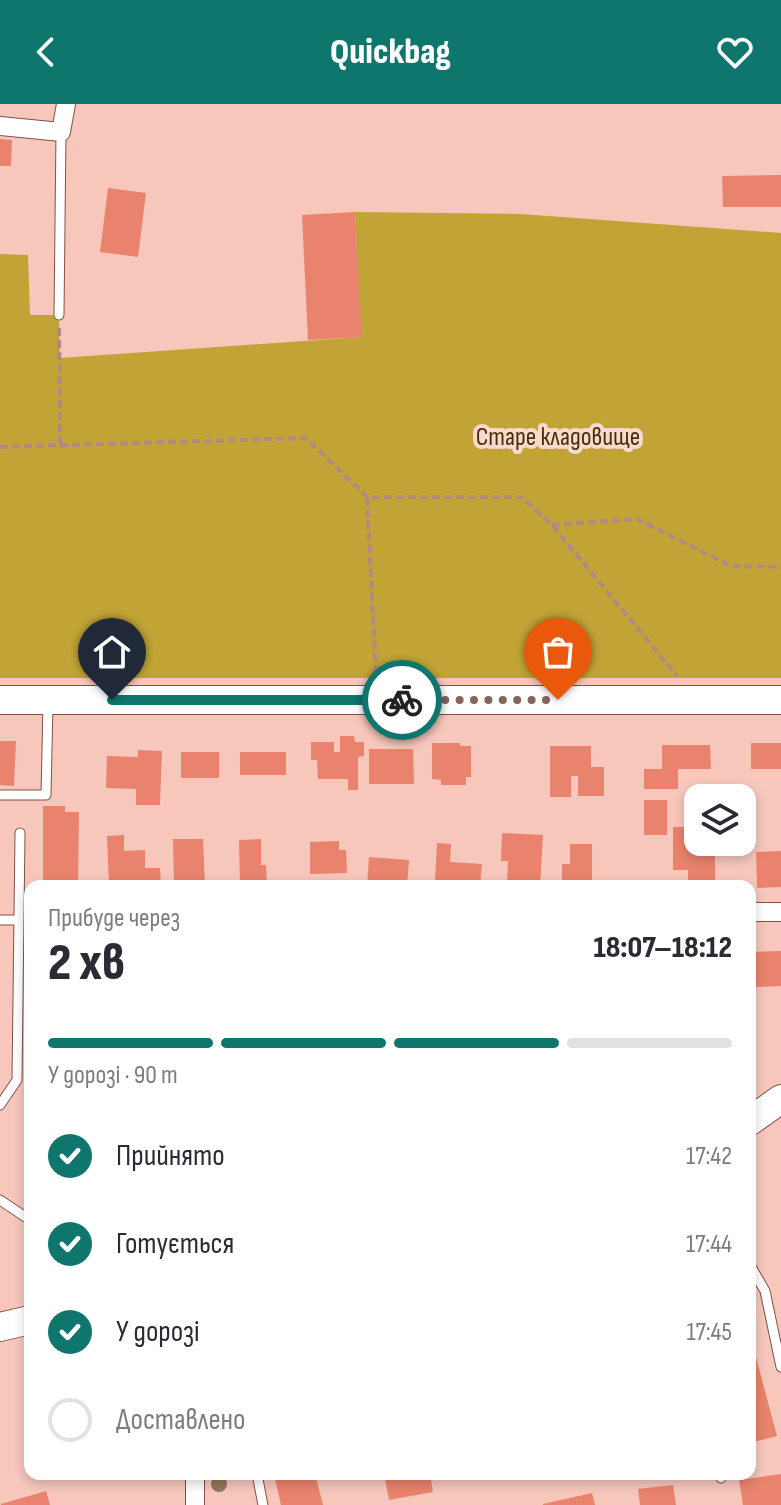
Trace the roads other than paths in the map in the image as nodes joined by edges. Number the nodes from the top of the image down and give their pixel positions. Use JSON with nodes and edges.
{"nodes":[{"id":1,"x":66,"y":104,"type":"edge"},
{"id":2,"x":0,"y":126,"type":"edge"},
{"id":3,"x":61,"y":132,"type":"junction"},
{"id":4,"x":59,"y":315,"type":"road end"},
{"id":5,"x":0,"y":700,"type":"edge"},
{"id":6,"x":781,"y":700,"type":"edge"},
{"id":7,"x":48,"y":701,"type":"junction"},
{"id":8,"x":0,"y":795,"type":"edge"},
{"id":9,"x":20,"y":833,"type":"dead end"},
{"id":10,"x":756,"y":912,"type":"edge"},
{"id":11,"x":781,"y":912,"type":"edge"},
{"id":12,"x":0,"y":920,"type":"edge"},
{"id":13,"x":18,"y":920,"type":"junction"},
{"id":14,"x":781,"y":1099,"type":"edge"},
{"id":15,"x":0,"y":1105,"type":"edge"},
{"id":16,"x":756,"y":1117,"type":"edge"},
{"id":17,"x":0,"y":1200,"type":"edge"},
{"id":18,"x":24,"y":1216,"type":"edge"},
{"id":19,"x":756,"y":1275,"type":"edge"},
{"id":20,"x":24,"y":1321,"type":"edge"},
{"id":21,"x":0,"y":1327,"type":"edge"},
{"id":22,"x":781,"y":1367,"type":"edge"},
{"id":23,"x":195,"y":1480,"type":"edge"},
{"id":24,"x":258,"y":1480,"type":"edge"},
{"id":25,"x":195,"y":1505,"type":"edge"},
{"id":26,"x":263,"y":1505,"type":"edge"}],
"edges":[{"from":1,"to":3,"type":"street"},
{"from":2,"to":3,"type":"street"},
{"from":3,"to":4,"type":"lane"},
{"from":5,"to":7,"type":"main road"},
{"from":6,"to":7,"type":"main road"},
{"from":7,"to":8,"type":"lane"},
{"from":9,"to":13,"type":"lane"},
{"from":10,"to":11,"type":"street"},
{"from":12,"to":13,"type":"lane"},
{"from":13,"to":15,"type":"lane"},
{"from":14,"to":16,"type":"main road"},
{"from":17,"to":18,"type":"lane"},
{"from":19,"to":22,"type":"lane"},
{"from":20,"to":21,"type":"main road"},
{"from":23,"to":25,"type":"street"},
{"from":24,"to":26,"type":"lane"}]}
